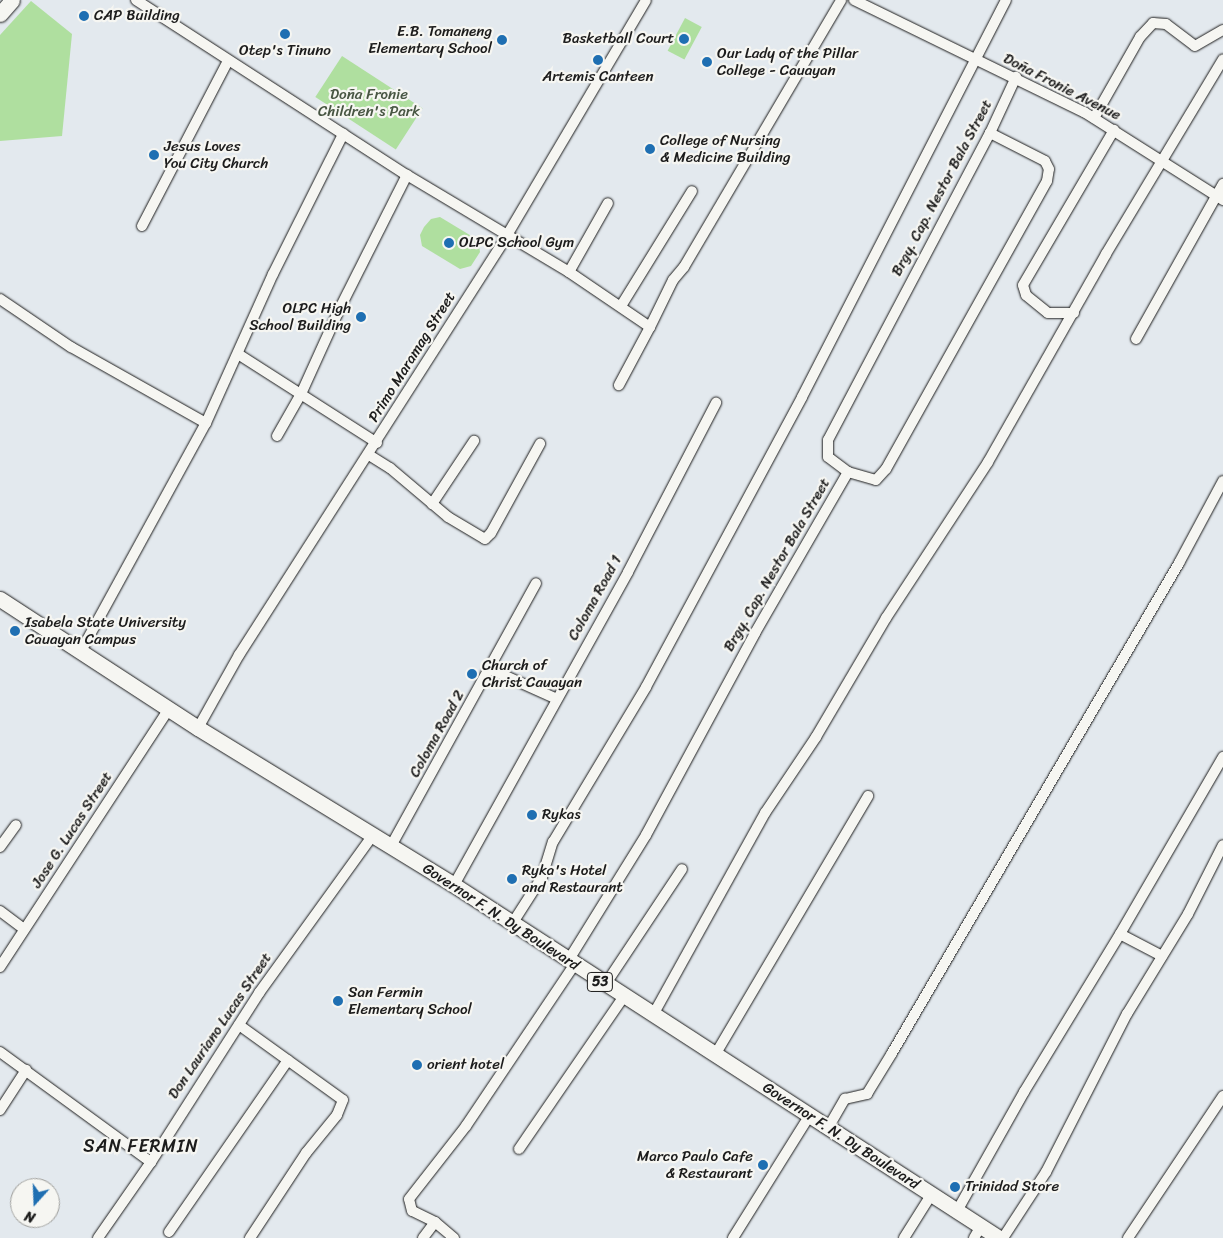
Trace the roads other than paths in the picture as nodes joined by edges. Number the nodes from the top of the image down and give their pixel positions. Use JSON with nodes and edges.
{"nodes":[{"id":1,"x":12,"y":0,"type":"edge"},
{"id":2,"x":136,"y":0,"type":"edge"},
{"id":3,"x":646,"y":0,"type":"edge"},
{"id":4,"x":841,"y":0,"type":"edge"},
{"id":5,"x":854,"y":0,"type":"edge"},
{"id":6,"x":1006,"y":0,"type":"edge"},
{"id":7,"x":0,"y":14,"type":"edge"},
{"id":8,"x":1223,"y":30,"type":"edge"},
{"id":9,"x":1223,"y":58,"type":"edge"},
{"id":10,"x":228,"y":61,"type":"junction"},
{"id":11,"x":976,"y":61,"type":"junction"},
{"id":12,"x":1016,"y":77,"type":"junction"},
{"id":13,"x":1094,"y":118,"type":"junction"},
{"id":14,"x":1114,"y":130,"type":"junction"},
{"id":15,"x":990,"y":133,"type":"junction"},
{"id":16,"x":344,"y":134,"type":"junction"},
{"id":17,"x":1163,"y":160,"type":"junction"},
{"id":18,"x":408,"y":175,"type":"junction"},
{"id":19,"x":1223,"y":184,"type":"edge"},
{"id":20,"x":692,"y":191,"type":"dead end"},
{"id":21,"x":1220,"y":198,"type":"edge"},
{"id":22,"x":608,"y":203,"type":"dead end"},
{"id":23,"x":142,"y":226,"type":"dead end"},
{"id":24,"x":506,"y":237,"type":"junction"},
{"id":25,"x":569,"y":272,"type":"junction"},
{"id":26,"x":0,"y":299,"type":"edge"},
{"id":27,"x":621,"y":306,"type":"junction"},
{"id":28,"x":1074,"y":313,"type":"junction"},
{"id":29,"x":650,"y":327,"type":"junction"},
{"id":30,"x":1136,"y":339,"type":"dead end"},
{"id":31,"x":238,"y":354,"type":"junction"},
{"id":32,"x":619,"y":385,"type":"dead end"},
{"id":33,"x":302,"y":394,"type":"junction"},
{"id":34,"x":716,"y":403,"type":"dead end"},
{"id":35,"x":206,"y":423,"type":"junction"},
{"id":36,"x":277,"y":436,"type":"dead end"},
{"id":37,"x":474,"y":442,"type":"dead end"},
{"id":38,"x":377,"y":443,"type":"junction"},
{"id":39,"x":540,"y":444,"type":"dead end"},
{"id":40,"x":370,"y":455,"type":"junction"},
{"id":41,"x":848,"y":472,"type":"junction"},
{"id":42,"x":1223,"y":481,"type":"edge"},
{"id":43,"x":432,"y":504,"type":"junction"},
{"id":44,"x":536,"y":583,"type":"dead end"},
{"id":45,"x":0,"y":599,"type":"edge"},
{"id":46,"x":82,"y":651,"type":"junction"},
{"id":47,"x":490,"y":669,"type":"junction"},
{"id":48,"x":556,"y":699,"type":"junction"},
{"id":49,"x":169,"y":709,"type":"junction"},
{"id":50,"x":198,"y":728,"type":"junction"},
{"id":51,"x":1223,"y":758,"type":"edge"},
{"id":52,"x":868,"y":796,"type":"dead end"},
{"id":53,"x":16,"y":825,"type":"dead end"},
{"id":54,"x":373,"y":834,"type":"junction"},
{"id":55,"x":1223,"y":845,"type":"edge"},
{"id":56,"x":391,"y":846,"type":"junction"},
{"id":57,"x":0,"y":847,"type":"edge"},
{"id":58,"x":682,"y":868,"type":"dead end"},
{"id":59,"x":454,"y":886,"type":"junction"},
{"id":60,"x":0,"y":911,"type":"edge"},
{"id":61,"x":512,"y":924,"type":"junction"},
{"id":62,"x":24,"y":930,"type":"junction"},
{"id":63,"x":1120,"y":934,"type":"junction"},
{"id":64,"x":1162,"y":956,"type":"junction"},
{"id":65,"x":571,"y":963,"type":"junction"},
{"id":66,"x":0,"y":967,"type":"edge"},
{"id":67,"x":605,"y":985,"type":"junction"},
{"id":68,"x":624,"y":996,"type":"junction"},
{"id":69,"x":653,"y":1015,"type":"junction"},
{"id":70,"x":239,"y":1025,"type":"junction"},
{"id":71,"x":0,"y":1052,"type":"edge"},
{"id":72,"x":715,"y":1055,"type":"junction"},
{"id":73,"x":288,"y":1060,"type":"junction"},
{"id":74,"x":26,"y":1070,"type":"junction"},
{"id":75,"x":1223,"y":1096,"type":"edge"},
{"id":76,"x":0,"y":1110,"type":"edge"},
{"id":77,"x":810,"y":1115,"type":"junction"},
{"id":78,"x":828,"y":1128,"type":"junction"},
{"id":79,"x":518,"y":1149,"type":"dead end"},
{"id":80,"x":151,"y":1162,"type":"junction"},
{"id":81,"x":932,"y":1195,"type":"junction"},
{"id":82,"x":957,"y":1211,"type":"junction"},
{"id":83,"x":435,"y":1222,"type":"junction"},
{"id":84,"x":169,"y":1232,"type":"dead end"},
{"id":85,"x":977,"y":1232,"type":"edge"},
{"id":86,"x":98,"y":1238,"type":"edge"},
{"id":87,"x":250,"y":1238,"type":"edge"},
{"id":88,"x":424,"y":1238,"type":"edge"},
{"id":89,"x":454,"y":1238,"type":"edge"},
{"id":90,"x":733,"y":1238,"type":"edge"},
{"id":91,"x":904,"y":1238,"type":"edge"},
{"id":92,"x":999,"y":1238,"type":"edge"},
{"id":93,"x":1003,"y":1238,"type":"edge"},
{"id":94,"x":1128,"y":1238,"type":"edge"}],
"edges":[{"from":1,"to":7,"type":"highway"},
{"from":2,"to":10,"type":"street"},
{"from":3,"to":24,"type":"street","name":"Primo Maramag Street"},
{"from":4,"to":29,"type":"street"},
{"from":5,"to":11,"type":"street","name":"Doña Fronie Avenue"},
{"from":6,"to":11,"type":"street"},
{"from":8,"to":13,"type":"street"},
{"from":9,"to":17,"type":"street"},
{"from":10,"to":16,"type":"street"},
{"from":10,"to":23,"type":"street"},
{"from":11,"to":12,"type":"street","name":"Doña Fronie Avenue"},
{"from":11,"to":61,"type":"street"},
{"from":12,"to":13,"type":"street","name":"Doña Fronie Avenue"},
{"from":12,"to":15,"type":"street","name":"Brgy. Cap. Nestor Bala Street"},
{"from":13,"to":14,"type":"street","name":"Doña Fronie Avenue"},
{"from":14,"to":17,"type":"street","name":"Doña Fronie Avenue"},
{"from":14,"to":28,"type":"street"},
{"from":15,"to":41,"type":"street","name":"Brgy. Cap. Nestor Bala Street"},
{"from":15,"to":41,"type":"street"},
{"from":16,"to":18,"type":"street"},
{"from":16,"to":31,"type":"street"},
{"from":17,"to":21,"type":"street","name":"Doña Fronie Avenue"},
{"from":17,"to":28,"type":"street"},
{"from":18,"to":24,"type":"street"},
{"from":18,"to":33,"type":"street"},
{"from":19,"to":21,"type":"street"},
{"from":20,"to":27,"type":"street"},
{"from":21,"to":30,"type":"street"},
{"from":22,"to":25,"type":"street"},
{"from":24,"to":25,"type":"street"},
{"from":24,"to":38,"type":"street","name":"Primo Maramag Street"},
{"from":25,"to":27,"type":"street"},
{"from":26,"to":35,"type":"street"},
{"from":27,"to":29,"type":"street"},
{"from":28,"to":69,"type":"street"},
{"from":29,"to":32,"type":"street"},
{"from":31,"to":33,"type":"street"},
{"from":31,"to":35,"type":"street"},
{"from":33,"to":36,"type":"street"},
{"from":33,"to":38,"type":"street"},
{"from":34,"to":48,"type":"street","name":"Coloma Road 1"},
{"from":35,"to":46,"type":"street"},
{"from":37,"to":43,"type":"street"},
{"from":38,"to":40,"type":"street","name":"Primo Maramag Street"},
{"from":39,"to":43,"type":"street"},
{"from":40,"to":43,"type":"street"},
{"from":40,"to":50,"type":"street","name":"Primo Maramag Street"},
{"from":41,"to":65,"type":"street","name":"Brgy. Cap. Nestor Bala Street"},
{"from":42,"to":78,"type":"street"},
{"from":44,"to":47,"type":"street","name":"Coloma Road 2"},
{"from":45,"to":46,"type":"highway","name":"Governor F. N. Dy Boulevard","number":"53"},
{"from":46,"to":49,"type":"highway","name":"Governor F. N. Dy Boulevard","number":"53"},
{"from":47,"to":48,"type":"street"},
{"from":47,"to":56,"type":"street","name":"Coloma Road 2"},
{"from":48,"to":59,"type":"street","name":"Coloma Road 1"},
{"from":49,"to":50,"type":"highway","name":"Governor F. N. Dy Boulevard","number":"53"},
{"from":49,"to":62,"type":"street","name":"Jose G. Lucas Street"},
{"from":50,"to":54,"type":"highway","name":"Governor F. N. Dy Boulevard","number":"53"},
{"from":51,"to":63,"type":"street"},
{"from":52,"to":72,"type":"street"},
{"from":53,"to":57,"type":"street"},
{"from":54,"to":56,"type":"highway","name":"Governor F. N. Dy Boulevard","number":"53"},
{"from":54,"to":70,"type":"street","name":"Don Lauriano Lucas Street"},
{"from":55,"to":64,"type":"street"},
{"from":56,"to":59,"type":"highway","name":"Governor F. N. Dy Boulevard","number":"53"},
{"from":58,"to":67,"type":"street"},
{"from":59,"to":61,"type":"highway","name":"Governor F. N. Dy Boulevard","number":"53"},
{"from":60,"to":62,"type":"street"},
{"from":61,"to":65,"type":"highway","name":"Governor F. N. Dy Boulevard","number":"53"},
{"from":62,"to":66,"type":"street","name":"Jose G. Lucas Street"},
{"from":63,"to":64,"type":"street"},
{"from":63,"to":82,"type":"street"},
{"from":64,"to":93,"type":"street"},
{"from":65,"to":67,"type":"highway","name":"Governor F. N. Dy Boulevard","number":"53"},
{"from":65,"to":83,"type":"street","name":"Brgy. Cap. Nestor Bala Street"},
{"from":67,"to":68,"type":"highway","name":"Governor F. N. Dy Boulevard","number":"53"},
{"from":68,"to":69,"type":"highway","name":"Governor F. N. Dy Boulevard","number":"53"},
{"from":68,"to":79,"type":"street"},
{"from":69,"to":72,"type":"highway","name":"Governor F. N. Dy Boulevard","number":"53"},
{"from":70,"to":73,"type":"street"},
{"from":70,"to":80,"type":"street","name":"Don Lauriano Lucas Street"},
{"from":71,"to":74,"type":"street"},
{"from":72,"to":77,"type":"highway","name":"Governor F. N. Dy Boulevard","number":"53"},
{"from":73,"to":84,"type":"street"},
{"from":73,"to":87,"type":"street"},
{"from":74,"to":76,"type":"street"},
{"from":74,"to":80,"type":"street"},
{"from":75,"to":94,"type":"street"},
{"from":77,"to":78,"type":"highway","name":"Governor F. N. Dy Boulevard","number":"53"},
{"from":77,"to":90,"type":"street"},
{"from":78,"to":81,"type":"highway","name":"Governor F. N. Dy Boulevard","number":"53"},
{"from":80,"to":86,"type":"street","name":"Don Lauriano Lucas Street"},
{"from":81,"to":82,"type":"highway","name":"Governor F. N. Dy Boulevard","number":"53"},
{"from":81,"to":91,"type":"street"},
{"from":82,"to":85,"type":"highway","name":"Governor F. N. Dy Boulevard","number":"53"},
{"from":83,"to":88,"type":"street"},
{"from":83,"to":89,"type":"street"},
{"from":85,"to":92,"type":"highway","name":"Governor F. N. Dy Boulevard","number":"53"}]}
